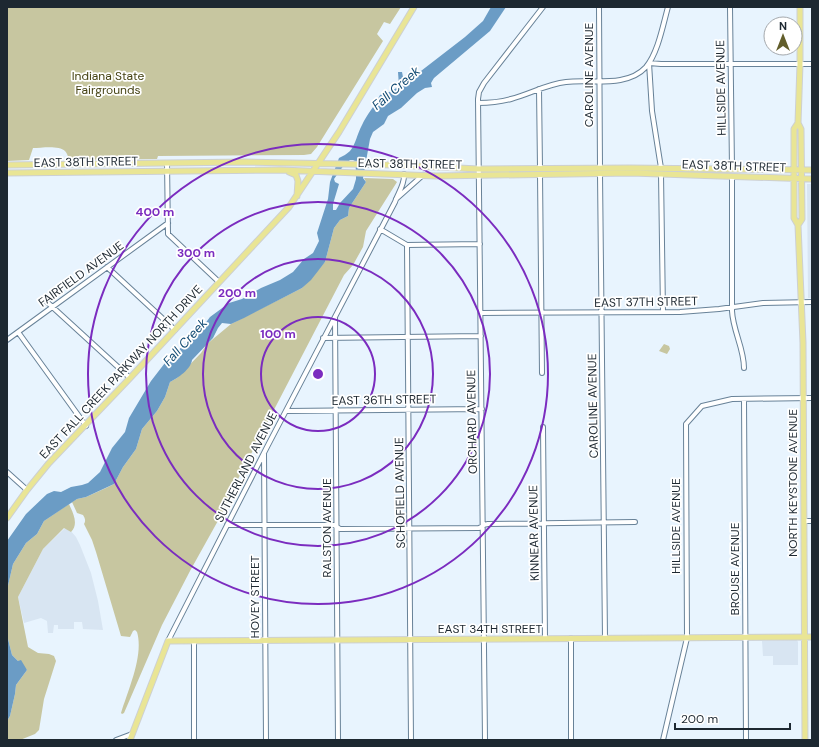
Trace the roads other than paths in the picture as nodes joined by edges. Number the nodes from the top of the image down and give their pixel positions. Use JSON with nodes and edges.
{"nodes":[{"id":1,"x":414,"y":7,"type":"edge"},
{"id":2,"x":543,"y":7,"type":"edge"},
{"id":3,"x":599,"y":7,"type":"edge"},
{"id":4,"x":668,"y":7,"type":"edge"},
{"id":5,"x":730,"y":7,"type":"edge"},
{"id":6,"x":800,"y":7,"type":"edge"},
{"id":7,"x":649,"y":63,"type":"junction"},
{"id":8,"x":730,"y":64,"type":"junction"},
{"id":9,"x":800,"y":64,"type":"junction"},
{"id":10,"x":812,"y":64,"type":"edge"},
{"id":11,"x":600,"y":81,"type":"junction"},
{"id":12,"x":539,"y":89,"type":"junction"},
{"id":13,"x":478,"y":103,"type":"junction"},
{"id":14,"x":798,"y":123,"type":"junction"},
{"id":15,"x":167,"y":163,"type":"junction"},
{"id":16,"x":47,"y":164,"type":"junction"},
{"id":17,"x":318,"y":164,"type":"junction"},
{"id":18,"x":7,"y":165,"type":"edge"},
{"id":19,"x":540,"y":168,"type":"junction"},
{"id":20,"x":600,"y":168,"type":"junction"},
{"id":21,"x":479,"y":169,"type":"junction"},
{"id":22,"x":732,"y":169,"type":"junction"},
{"id":23,"x":280,"y":170,"type":"junction"},
{"id":24,"x":794,"y":170,"type":"junction"},
{"id":25,"x":801,"y":170,"type":"junction"},
{"id":26,"x":812,"y":170,"type":"edge"},
{"id":27,"x":661,"y":171,"type":"junction"},
{"id":28,"x":167,"y":172,"type":"junction"},
{"id":29,"x":313,"y":172,"type":"junction"},
{"id":30,"x":7,"y":173,"type":"edge"},
{"id":31,"x":47,"y":173,"type":"junction"},
{"id":32,"x":404,"y":174,"type":"junction"},
{"id":33,"x":540,"y":174,"type":"junction"},
{"id":34,"x":600,"y":174,"type":"junction"},
{"id":35,"x":423,"y":175,"type":"junction"},
{"id":36,"x":479,"y":176,"type":"junction"},
{"id":37,"x":732,"y":176,"type":"junction"},
{"id":38,"x":794,"y":178,"type":"junction"},
{"id":39,"x":801,"y":179,"type":"junction"},
{"id":40,"x":812,"y":179,"type":"edge"},
{"id":41,"x":297,"y":197,"type":"junction"},
{"id":42,"x":396,"y":200,"type":"junction"},
{"id":43,"x":168,"y":223,"type":"junction"},
{"id":44,"x":798,"y":225,"type":"junction"},
{"id":45,"x":380,"y":229,"type":"junction"},
{"id":46,"x":480,"y":244,"type":"junction"},
{"id":47,"x":407,"y":245,"type":"junction"},
{"id":48,"x":107,"y":267,"type":"junction"},
{"id":49,"x":219,"y":282,"type":"junction"},
{"id":50,"x":47,"y":302,"type":"dead end"},
{"id":51,"x":801,"y":302,"type":"junction"},
{"id":52,"x":812,"y":302,"type":"edge"},
{"id":53,"x":53,"y":307,"type":"junction"},
{"id":54,"x":732,"y":307,"type":"junction"},
{"id":55,"x":663,"y":312,"type":"junction"},
{"id":56,"x":481,"y":313,"type":"junction"},
{"id":57,"x":541,"y":313,"type":"junction"},
{"id":58,"x":601,"y":313,"type":"junction"},
{"id":59,"x":335,"y":316,"type":"junction"},
{"id":60,"x":175,"y":330,"type":"junction"},
{"id":61,"x":18,"y":332,"type":"junction"},
{"id":62,"x":481,"y":336,"type":"junction"},
{"id":63,"x":324,"y":338,"type":"junction"},
{"id":64,"x":335,"y":338,"type":"junction"},
{"id":65,"x":408,"y":338,"type":"junction"},
{"id":66,"x":7,"y":340,"type":"edge"},
{"id":67,"x":744,"y":368,"type":"dead end"},
{"id":68,"x":542,"y":373,"type":"dead end"},
{"id":69,"x":130,"y":378,"type":"junction"},
{"id":70,"x":803,"y":398,"type":"junction"},
{"id":71,"x":812,"y":398,"type":"edge"},
{"id":72,"x":744,"y":399,"type":"junction"},
{"id":73,"x":482,"y":409,"type":"junction"},
{"id":74,"x":409,"y":410,"type":"junction"},
{"id":75,"x":286,"y":411,"type":"junction"},
{"id":76,"x":336,"y":411,"type":"junction"},
{"id":77,"x":86,"y":426,"type":"junction"},
{"id":78,"x":542,"y":427,"type":"dead end"},
{"id":79,"x":264,"y":453,"type":"junction"},
{"id":80,"x":7,"y":472,"type":"edge"},
{"id":81,"x":27,"y":490,"type":"junction"},
{"id":82,"x":7,"y":518,"type":"edge"},
{"id":83,"x":804,"y":521,"type":"junction"},
{"id":84,"x":812,"y":521,"type":"edge"},
{"id":85,"x":604,"y":522,"type":"junction"},
{"id":86,"x":635,"y":522,"type":"dead end"},
{"id":87,"x":544,"y":523,"type":"junction"},
{"id":88,"x":264,"y":524,"type":"junction"},
{"id":89,"x":227,"y":525,"type":"junction"},
{"id":90,"x":483,"y":526,"type":"junction"},
{"id":91,"x":337,"y":527,"type":"junction"},
{"id":92,"x":410,"y":528,"type":"junction"},
{"id":93,"x":745,"y":637,"type":"junction"},
{"id":94,"x":804,"y":637,"type":"junction"},
{"id":95,"x":812,"y":637,"type":"edge"},
{"id":96,"x":571,"y":638,"type":"junction"},
{"id":97,"x":605,"y":638,"type":"junction"},
{"id":98,"x":687,"y":638,"type":"junction"},
{"id":99,"x":484,"y":639,"type":"junction"},
{"id":100,"x":545,"y":639,"type":"junction"},
{"id":101,"x":338,"y":640,"type":"junction"},
{"id":102,"x":412,"y":640,"type":"junction"},
{"id":103,"x":168,"y":641,"type":"junction"},
{"id":104,"x":194,"y":641,"type":"junction"},
{"id":105,"x":265,"y":641,"type":"junction"},
{"id":106,"x":132,"y":734,"type":"junction"},
{"id":107,"x":116,"y":740,"type":"edge"},
{"id":108,"x":130,"y":740,"type":"edge"},
{"id":109,"x":194,"y":740,"type":"edge"},
{"id":110,"x":266,"y":740,"type":"edge"},
{"id":111,"x":338,"y":740,"type":"edge"},
{"id":112,"x":411,"y":740,"type":"edge"},
{"id":113,"x":485,"y":740,"type":"edge"},
{"id":114,"x":571,"y":740,"type":"edge"},
{"id":115,"x":663,"y":740,"type":"edge"},
{"id":116,"x":746,"y":740,"type":"edge"},
{"id":117,"x":805,"y":740,"type":"edge"}],
"edges":[{"from":1,"to":17,"type":"main road","name":"EAST FALL CREEK PARKWAY NORTH DRIVE"},
{"from":2,"to":13,"type":"street","name":"ORCHARD AVENUE"},
{"from":3,"to":11,"type":"street","name":"CAROLINE AVENUE"},
{"from":4,"to":7,"type":"street"},
{"from":5,"to":8,"type":"street","name":"HILLSIDE AVENUE"},
{"from":6,"to":9,"type":"main road","name":"NORTH KEYSTONE AVENUE"},
{"from":7,"to":8,"type":"street"},
{"from":7,"to":11,"type":"street"},
{"from":7,"to":27,"type":"street"},
{"from":8,"to":9,"type":"street"},
{"from":8,"to":22,"type":"street","name":"HILLSIDE AVENUE"},
{"from":9,"to":10,"type":"street"},
{"from":9,"to":14,"type":"main road","name":"NORTH KEYSTONE AVENUE"},
{"from":11,"to":12,"type":"street"},
{"from":11,"to":20,"type":"street","name":"CAROLINE AVENUE"},
{"from":12,"to":13,"type":"street"},
{"from":12,"to":19,"type":"street"},
{"from":13,"to":21,"type":"street","name":"ORCHARD AVENUE"},
{"from":14,"to":24,"type":"main road","name":"NORTH KEYSTONE AVENUE"},
{"from":14,"to":25,"type":"main road","name":"NORTH KEYSTONE AVENUE"},
{"from":15,"to":16,"type":"main road","name":"EAST 38TH STREET"},
{"from":15,"to":17,"type":"main road","name":"EAST 38TH STREET"},
{"from":15,"to":28,"type":"street"},
{"from":16,"to":18,"type":"main road","name":"EAST 38TH STREET"},
{"from":16,"to":31,"type":"street"},
{"from":17,"to":21,"type":"main road","name":"EAST 38TH STREET"},
{"from":17,"to":29,"type":"main road","name":"EAST FALL CREEK PARKWAY NORTH DRIVE"},
{"from":19,"to":20,"type":"main road","name":"EAST 38TH STREET"},
{"from":19,"to":21,"type":"main road","name":"EAST 38TH STREET"},
{"from":20,"to":27,"type":"main road","name":"EAST 38TH STREET"},
{"from":21,"to":36,"type":"street","name":"ORCHARD AVENUE"},
{"from":22,"to":24,"type":"main road","name":"EAST 38TH STREET"},
{"from":22,"to":27,"type":"main road","name":"EAST 38TH STREET"},
{"from":23,"to":28,"type":"main road","name":"EAST 38TH STREET"},
{"from":23,"to":29,"type":"main road","name":"EAST 38TH STREET"},
{"from":23,"to":41,"type":"main road"},
{"from":24,"to":25,"type":"main road","name":"EAST 38TH STREET"},
{"from":24,"to":38,"type":"main road","name":"NORTH KEYSTONE AVENUE"},
{"from":25,"to":26,"type":"main road","name":"EAST 38TH STREET"},
{"from":25,"to":39,"type":"main road","name":"NORTH KEYSTONE AVENUE"},
{"from":27,"to":34,"type":"main road","name":"EAST 38TH STREET"},
{"from":27,"to":37,"type":"main road","name":"EAST 38TH STREET"},
{"from":27,"to":55,"type":"street"},
{"from":28,"to":31,"type":"main road","name":"EAST 38TH STREET"},
{"from":28,"to":43,"type":"street"},
{"from":29,"to":32,"type":"main road","name":"EAST 38TH STREET"},
{"from":29,"to":41,"type":"main road","name":"EAST FALL CREEK PARKWAY NORTH DRIVE"},
{"from":30,"to":31,"type":"main road","name":"EAST 38TH STREET"},
{"from":32,"to":35,"type":"main road","name":"EAST 38TH STREET"},
{"from":32,"to":42,"type":"street","name":"SUTHERLAND AVENUE"},
{"from":33,"to":34,"type":"main road","name":"EAST 38TH STREET"},
{"from":33,"to":36,"type":"main road","name":"EAST 38TH STREET"},
{"from":33,"to":57,"type":"street"},
{"from":34,"to":58,"type":"street","name":"CAROLINE AVENUE"},
{"from":35,"to":36,"type":"main road","name":"EAST 38TH STREET"},
{"from":35,"to":42,"type":"street","name":"SUTHERLAND AVENUE"},
{"from":36,"to":46,"type":"street","name":"ORCHARD AVENUE"},
{"from":37,"to":38,"type":"main road","name":"EAST 38TH STREET"},
{"from":37,"to":54,"type":"street"},
{"from":38,"to":39,"type":"main road","name":"EAST 38TH STREET"},
{"from":38,"to":44,"type":"main road","name":"NORTH KEYSTONE AVENUE"},
{"from":39,"to":40,"type":"main road","name":"EAST 38TH STREET"},
{"from":39,"to":44,"type":"main road","name":"NORTH KEYSTONE AVENUE"},
{"from":41,"to":49,"type":"main road","name":"EAST FALL CREEK PARKWAY NORTH DRIVE"},
{"from":42,"to":45,"type":"street","name":"SUTHERLAND AVENUE"},
{"from":43,"to":48,"type":"street","name":"FAIRFIELD AVENUE"},
{"from":43,"to":49,"type":"street"},
{"from":44,"to":51,"type":"main road","name":"NORTH KEYSTONE AVENUE"},
{"from":45,"to":47,"type":"street"},
{"from":45,"to":59,"type":"street","name":"SUTHERLAND AVENUE"},
{"from":46,"to":47,"type":"street"},
{"from":46,"to":56,"type":"street","name":"ORCHARD AVENUE"},
{"from":47,"to":65,"type":"street","name":"SCHOFIELD AVENUE"},
{"from":48,"to":53,"type":"street","name":"FAIRFIELD AVENUE"},
{"from":48,"to":60,"type":"street"},
{"from":49,"to":60,"type":"main road","name":"EAST FALL CREEK PARKWAY NORTH DRIVE"},
{"from":50,"to":53,"type":"street"},
{"from":51,"to":52,"type":"street","name":"EAST 37TH STREET"},
{"from":51,"to":54,"type":"street","name":"EAST 37TH STREET"},
{"from":51,"to":70,"type":"main road","name":"NORTH KEYSTONE AVENUE"},
{"from":53,"to":61,"type":"street","name":"FAIRFIELD AVENUE"},
{"from":53,"to":69,"type":"street"},
{"from":54,"to":55,"type":"street","name":"EAST 37TH STREET"},
{"from":54,"to":67,"type":"street"},
{"from":55,"to":58,"type":"street","name":"EAST 37TH STREET"},
{"from":56,"to":57,"type":"street","name":"EAST 37TH STREET"},
{"from":56,"to":62,"type":"street","name":"ORCHARD AVENUE"},
{"from":57,"to":58,"type":"street","name":"EAST 37TH STREET"},
{"from":57,"to":68,"type":"street"},
{"from":58,"to":85,"type":"street","name":"CAROLINE AVENUE"},
{"from":59,"to":63,"type":"street","name":"SUTHERLAND AVENUE"},
{"from":59,"to":64,"type":"street","name":"RALSTON AVENUE"},
{"from":60,"to":69,"type":"main road","name":"EAST FALL CREEK PARKWAY NORTH DRIVE"},
{"from":61,"to":66,"type":"street","name":"FAIRFIELD AVENUE"},
{"from":61,"to":77,"type":"street"},
{"from":62,"to":65,"type":"street"},
{"from":62,"to":73,"type":"street","name":"ORCHARD AVENUE"},
{"from":63,"to":64,"type":"street"},
{"from":63,"to":75,"type":"street","name":"SUTHERLAND AVENUE"},
{"from":64,"to":65,"type":"street"},
{"from":64,"to":76,"type":"street","name":"RALSTON AVENUE"},
{"from":65,"to":74,"type":"street","name":"SCHOFIELD AVENUE"},
{"from":69,"to":77,"type":"main road","name":"EAST FALL CREEK PARKWAY NORTH DRIVE"},
{"from":70,"to":71,"type":"street"},
{"from":70,"to":72,"type":"street"},
{"from":70,"to":83,"type":"main road","name":"NORTH KEYSTONE AVENUE"},
{"from":72,"to":93,"type":"street","name":"BROUSE AVENUE"},
{"from":72,"to":98,"type":"street","name":"HILLSIDE AVENUE"},
{"from":73,"to":74,"type":"street","name":"EAST 36TH STREET"},
{"from":73,"to":90,"type":"street","name":"ORCHARD AVENUE"},
{"from":74,"to":76,"type":"street","name":"EAST 36TH STREET"},
{"from":74,"to":92,"type":"street","name":"SCHOFIELD AVENUE"},
{"from":75,"to":76,"type":"street","name":"EAST 36TH STREET"},
{"from":75,"to":79,"type":"street","name":"SUTHERLAND AVENUE"},
{"from":76,"to":91,"type":"street","name":"RALSTON AVENUE"},
{"from":77,"to":81,"type":"main road","name":"EAST FALL CREEK PARKWAY NORTH DRIVE"},
{"from":78,"to":87,"type":"street","name":"KINNEAR AVENUE"},
{"from":79,"to":88,"type":"street","name":"HOVEY STREET"},
{"from":79,"to":89,"type":"street","name":"SUTHERLAND AVENUE"},
{"from":80,"to":81,"type":"street"},
{"from":81,"to":82,"type":"main road","name":"EAST FALL CREEK PARKWAY NORTH DRIVE"},
{"from":83,"to":84,"type":"street"},
{"from":83,"to":94,"type":"main road","name":"NORTH KEYSTONE AVENUE"},
{"from":85,"to":86,"type":"street"},
{"from":85,"to":87,"type":"street"},
{"from":85,"to":97,"type":"street","name":"CAROLINE AVENUE"},
{"from":87,"to":90,"type":"street"},
{"from":87,"to":100,"type":"street","name":"KINNEAR AVENUE"},
{"from":88,"to":89,"type":"street"},
{"from":88,"to":91,"type":"street"},
{"from":88,"to":105,"type":"street","name":"HOVEY STREET"},
{"from":89,"to":103,"type":"street","name":"SUTHERLAND AVENUE"},
{"from":90,"to":92,"type":"street"},
{"from":90,"to":99,"type":"street","name":"ORCHARD AVENUE"},
{"from":91,"to":92,"type":"street"},
{"from":91,"to":101,"type":"street","name":"RALSTON AVENUE"},
{"from":92,"to":102,"type":"street","name":"SCHOFIELD AVENUE"},
{"from":93,"to":94,"type":"main road","name":"EAST 34TH STREET"},
{"from":93,"to":98,"type":"main road","name":"EAST 34TH STREET"},
{"from":93,"to":116,"type":"street","name":"BROUSE AVENUE"},
{"from":94,"to":95,"type":"main road","name":"EAST 34TH STREET"},
{"from":94,"to":117,"type":"main road","name":"NORTH KEYSTONE AVENUE"},
{"from":96,"to":97,"type":"main road","name":"EAST 34TH STREET"},
{"from":96,"to":100,"type":"main road","name":"EAST 34TH STREET"},
{"from":96,"to":114,"type":"street"},
{"from":97,"to":98,"type":"main road","name":"EAST 34TH STREET"},
{"from":98,"to":115,"type":"street","name":"HILLSIDE AVENUE"},
{"from":99,"to":100,"type":"main road","name":"EAST 34TH STREET"},
{"from":99,"to":102,"type":"main road","name":"EAST 34TH STREET"},
{"from":99,"to":113,"type":"street","name":"ORCHARD AVENUE"},
{"from":101,"to":102,"type":"main road","name":"EAST 34TH STREET"},
{"from":101,"to":105,"type":"main road","name":"EAST 34TH STREET"},
{"from":101,"to":111,"type":"street","name":"RALSTON AVENUE"},
{"from":102,"to":112,"type":"street","name":"SCHOFIELD AVENUE"},
{"from":103,"to":104,"type":"main road","name":"EAST 34TH STREET"},
{"from":103,"to":106,"type":"main road","name":"SUTHERLAND AVENUE"},
{"from":104,"to":105,"type":"main road","name":"EAST 34TH STREET"},
{"from":104,"to":109,"type":"street"},
{"from":105,"to":110,"type":"street","name":"HOVEY STREET"},
{"from":106,"to":107,"type":"street"},
{"from":106,"to":108,"type":"main road","name":"SUTHERLAND AVENUE"}]}
